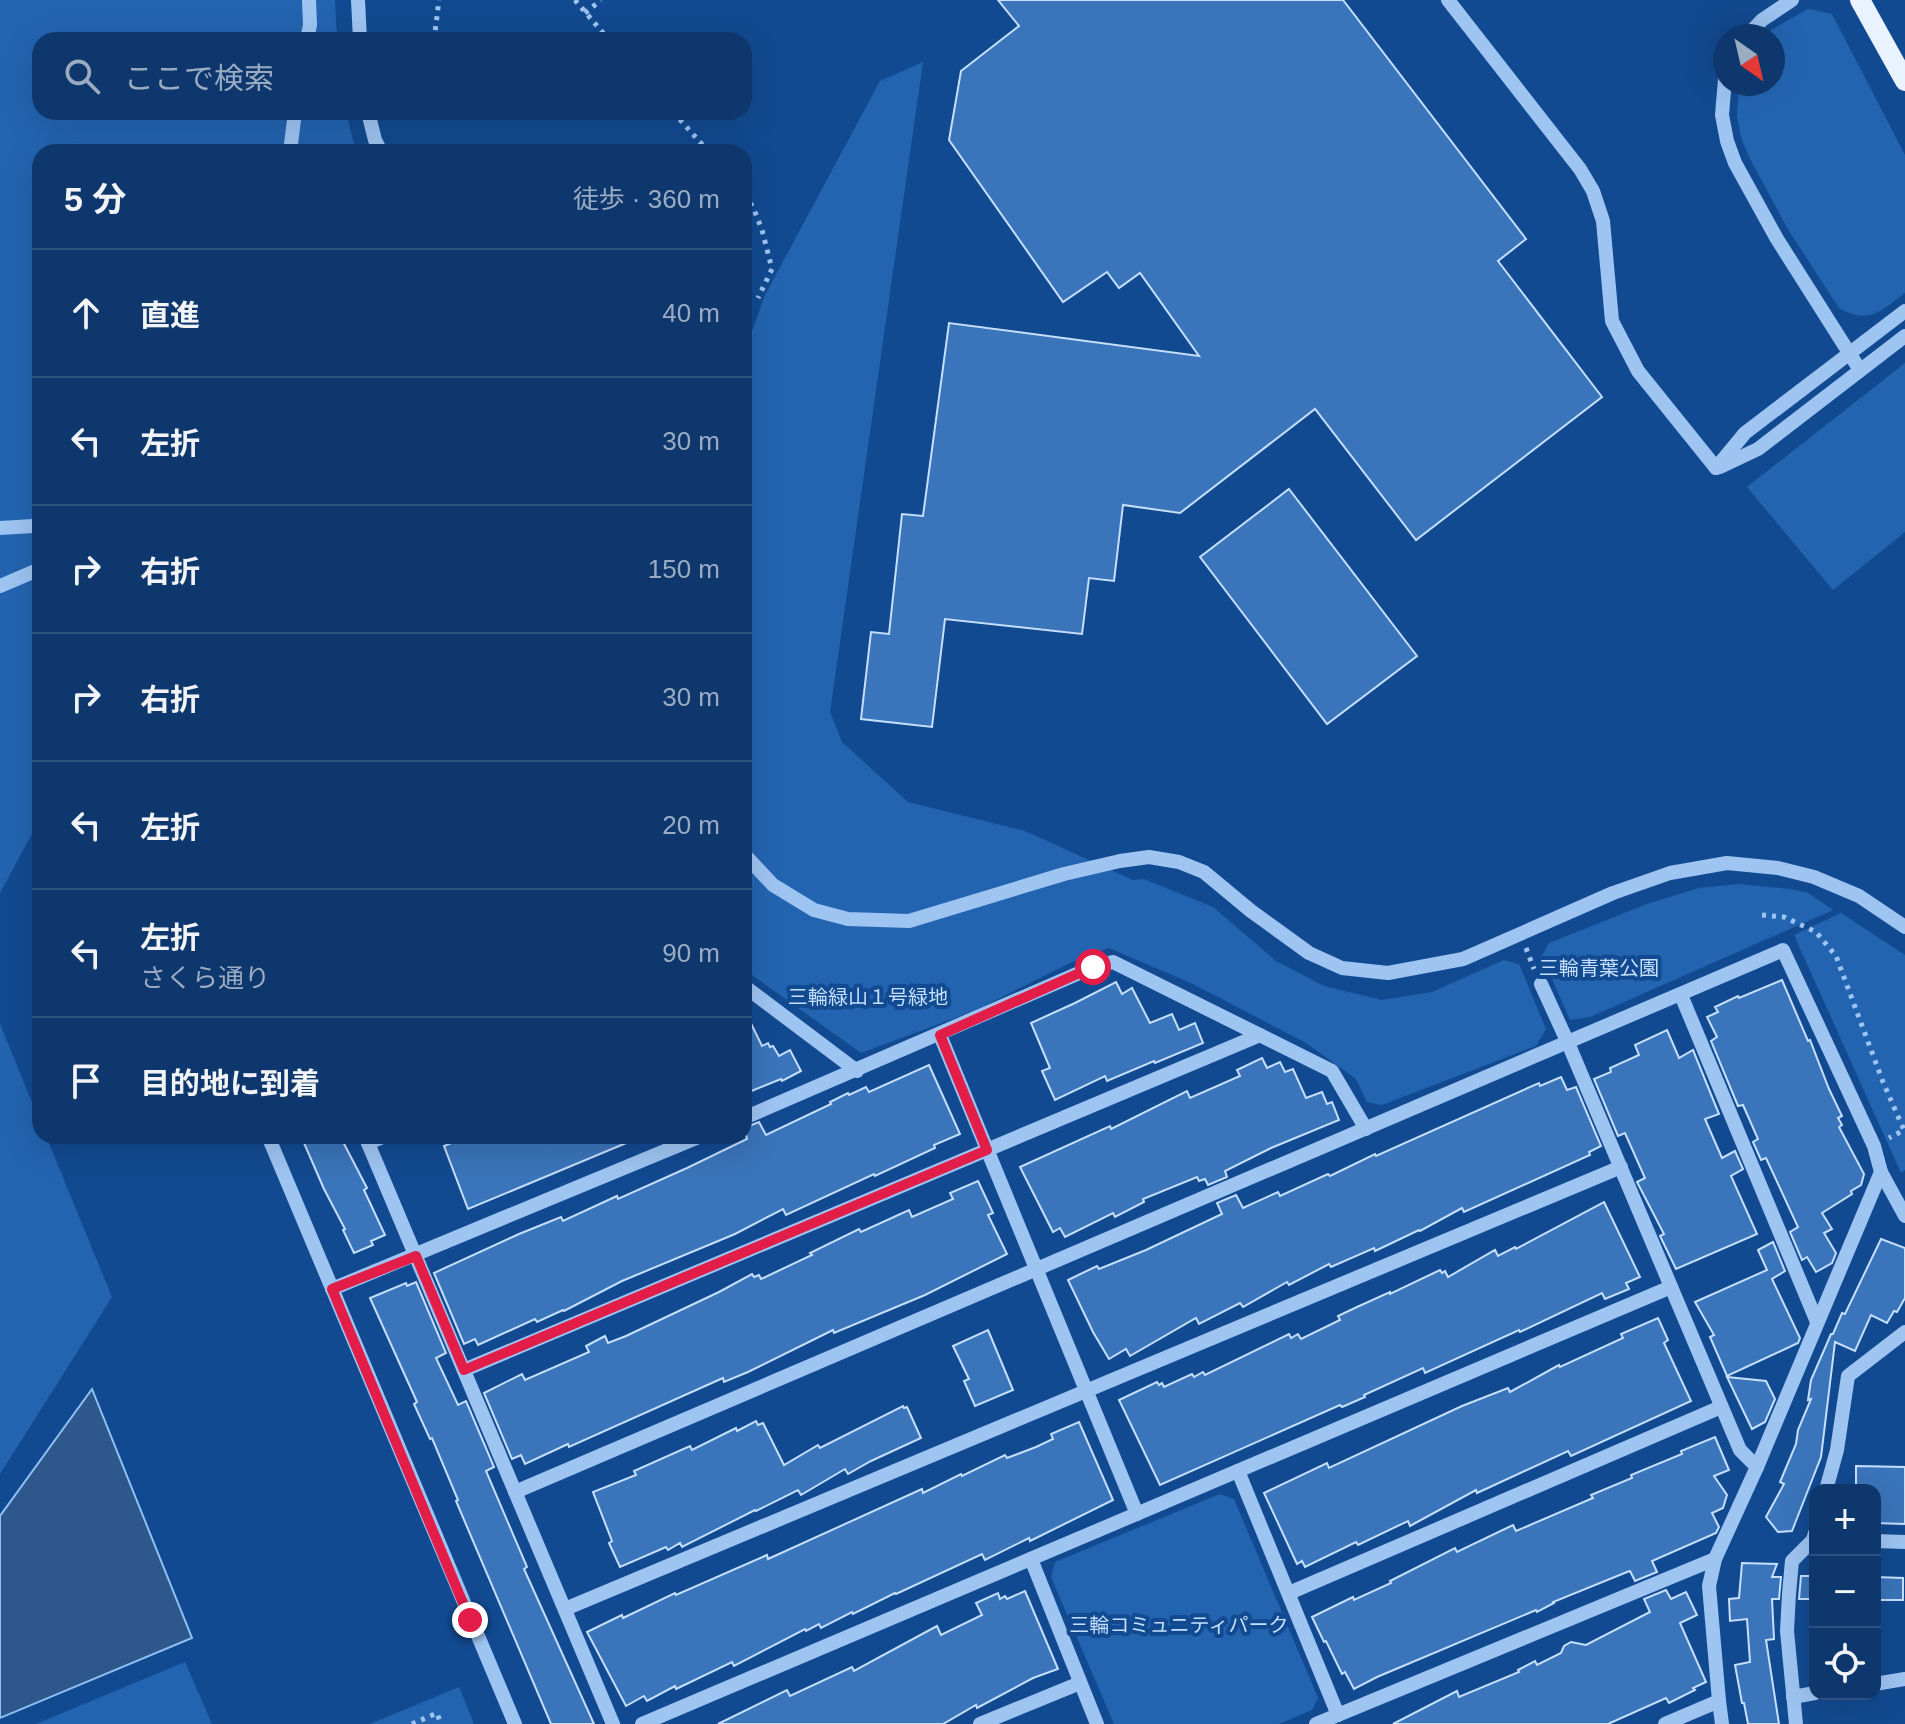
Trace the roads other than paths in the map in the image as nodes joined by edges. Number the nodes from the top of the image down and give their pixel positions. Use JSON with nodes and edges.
{"nodes":[{"id":1,"x":309,"y":0,"type":"edge"},
{"id":2,"x":358,"y":0,"type":"edge"},
{"id":3,"x":1448,"y":0,"type":"edge"},
{"id":4,"x":1792,"y":0,"type":"edge"},
{"id":5,"x":1860,"y":0,"type":"edge"},
{"id":6,"x":1758,"y":24,"type":"edge"},
{"id":7,"x":309,"y":32,"type":"edge"},
{"id":8,"x":360,"y":32,"type":"edge"},
{"id":9,"x":1905,"y":81,"type":"edge"},
{"id":10,"x":1724,"y":96,"type":"edge"},
{"id":11,"x":294,"y":120,"type":"edge"},
{"id":12,"x":370,"y":120,"type":"edge"},
{"id":13,"x":291,"y":144,"type":"edge"},
{"id":14,"x":377,"y":144,"type":"edge"},
{"id":15,"x":1905,"y":311,"type":"edge"},
{"id":16,"x":1905,"y":336,"type":"edge"},
{"id":17,"x":1849,"y":354,"type":"junction"},
{"id":18,"x":1860,"y":370,"type":"junction"},
{"id":19,"x":1716,"y":468,"type":"junction"},
{"id":20,"x":32,"y":526,"type":"edge"},
{"id":21,"x":0,"y":528,"type":"edge"},
{"id":22,"x":32,"y":572,"type":"edge"},
{"id":23,"x":0,"y":586,"type":"edge"},
{"id":24,"x":752,"y":863,"type":"edge"},
{"id":25,"x":1905,"y":927,"type":"edge"},
{"id":26,"x":1541,"y":984,"type":"road end"},
{"id":27,"x":752,"y":992,"type":"edge"},
{"id":28,"x":1681,"y":995,"type":"junction"},
{"id":29,"x":940,"y":1035,"type":"junction"},
{"id":30,"x":1260,"y":1035,"type":"junction"},
{"id":31,"x":1568,"y":1043,"type":"junction"},
{"id":32,"x":857,"y":1071,"type":"junction"},
{"id":33,"x":752,"y":1115,"type":"edge"},
{"id":34,"x":1366,"y":1129,"type":"junction"},
{"id":35,"x":271,"y":1144,"type":"edge"},
{"id":36,"x":368,"y":1144,"type":"edge"},
{"id":37,"x":682,"y":1144,"type":"edge"},
{"id":38,"x":987,"y":1150,"type":"junction"},
{"id":39,"x":1621,"y":1167,"type":"junction"},
{"id":40,"x":1881,"y":1172,"type":"junction"},
{"id":41,"x":1905,"y":1216,"type":"edge"},
{"id":42,"x":416,"y":1256,"type":"junction"},
{"id":43,"x":1036,"y":1270,"type":"junction"},
{"id":44,"x":1671,"y":1287,"type":"junction"},
{"id":45,"x":332,"y":1289,"type":"junction"},
{"id":46,"x":1817,"y":1322,"type":"junction"},
{"id":47,"x":1905,"y":1332,"type":"edge"},
{"id":48,"x":464,"y":1370,"type":"junction"},
{"id":49,"x":1086,"y":1391,"type":"junction"},
{"id":50,"x":1721,"y":1407,"type":"junction"},
{"id":51,"x":1757,"y":1467,"type":"junction"},
{"id":52,"x":1238,"y":1471,"type":"junction"},
{"id":53,"x":1828,"y":1484,"type":"edge"},
{"id":54,"x":515,"y":1492,"type":"junction"},
{"id":55,"x":1137,"y":1514,"type":"junction"},
{"id":56,"x":1881,"y":1541,"type":"edge"},
{"id":57,"x":1905,"y":1542,"type":"edge"},
{"id":58,"x":1809,"y":1543,"type":"edge"},
{"id":59,"x":1031,"y":1559,"type":"junction"},
{"id":60,"x":1715,"y":1559,"type":"junction"},
{"id":61,"x":1289,"y":1593,"type":"junction"},
{"id":62,"x":565,"y":1609,"type":"junction"},
{"id":63,"x":1905,"y":1679,"type":"edge"},
{"id":64,"x":1080,"y":1683,"type":"junction"},
{"id":65,"x":1881,"y":1683,"type":"edge"},
{"id":66,"x":1809,"y":1694,"type":"edge"},
{"id":67,"x":1793,"y":1697,"type":"junction"},
{"id":68,"x":1719,"y":1701,"type":"junction"},
{"id":69,"x":1338,"y":1715,"type":"junction"},
{"id":70,"x":515,"y":1724,"type":"edge"},
{"id":71,"x":613,"y":1724,"type":"edge"},
{"id":72,"x":642,"y":1724,"type":"edge"},
{"id":73,"x":980,"y":1724,"type":"edge"},
{"id":74,"x":1097,"y":1724,"type":"edge"},
{"id":75,"x":1316,"y":1724,"type":"edge"},
{"id":76,"x":1665,"y":1724,"type":"edge"},
{"id":77,"x":1722,"y":1724,"type":"edge"},
{"id":78,"x":1796,"y":1724,"type":"edge"}],
"edges":[{"from":1,"to":7,"type":"street"},
{"from":2,"to":8,"type":"street"},
{"from":3,"to":19,"type":"street"},
{"from":4,"to":6,"type":"street"},
{"from":5,"to":9,"type":"main road"},
{"from":10,"to":17,"type":"street"},
{"from":11,"to":13,"type":"street"},
{"from":12,"to":14,"type":"street"},
{"from":15,"to":17,"type":"street"},
{"from":16,"to":18,"type":"street"},
{"from":17,"to":18,"type":"street"},
{"from":17,"to":19,"type":"street"},
{"from":18,"to":19,"type":"street"},
{"from":20,"to":21,"type":"street"},
{"from":22,"to":23,"type":"street"},
{"from":24,"to":25,"type":"street"},
{"from":26,"to":31,"type":"street"},
{"from":27,"to":32,"type":"street"},
{"from":28,"to":31,"type":"street"},
{"from":28,"to":40,"type":"street"},
{"from":28,"to":46,"type":"street"},
{"from":29,"to":30,"type":"street"},
{"from":29,"to":32,"type":"street"},
{"from":29,"to":38,"type":"street"},
{"from":30,"to":34,"type":"street"},
{"from":30,"to":38,"type":"street"},
{"from":31,"to":34,"type":"street"},
{"from":31,"to":39,"type":"street"},
{"from":32,"to":33,"type":"street"},
{"from":34,"to":43,"type":"street"},
{"from":35,"to":45,"type":"street"},
{"from":36,"to":42,"type":"street"},
{"from":37,"to":42,"type":"street"},
{"from":38,"to":43,"type":"street"},
{"from":38,"to":48,"type":"street"},
{"from":39,"to":44,"type":"street"},
{"from":39,"to":49,"type":"street"},
{"from":40,"to":41,"type":"street"},
{"from":40,"to":46,"type":"street"},
{"from":42,"to":45,"type":"street"},
{"from":42,"to":48,"type":"street"},
{"from":43,"to":49,"type":"street"},
{"from":43,"to":54,"type":"street"},
{"from":44,"to":50,"type":"street"},
{"from":44,"to":52,"type":"street"},
{"from":45,"to":70,"type":"street"},
{"from":46,"to":51,"type":"street"},
{"from":47,"to":53,"type":"street"},
{"from":48,"to":54,"type":"street"},
{"from":49,"to":55,"type":"street"},
{"from":49,"to":62,"type":"street"},
{"from":50,"to":51,"type":"street"},
{"from":50,"to":61,"type":"street"},
{"from":51,"to":60,"type":"street"},
{"from":52,"to":55,"type":"street"},
{"from":52,"to":61,"type":"street"},
{"from":54,"to":62,"type":"street"},
{"from":55,"to":59,"type":"street"},
{"from":56,"to":57,"type":"street"},
{"from":58,"to":67,"type":"street"},
{"from":59,"to":64,"type":"street"},
{"from":59,"to":72,"type":"street"},
{"from":60,"to":68,"type":"street"},
{"from":60,"to":69,"type":"street"},
{"from":61,"to":69,"type":"street"},
{"from":62,"to":71,"type":"street"},
{"from":63,"to":65,"type":"street"},
{"from":64,"to":73,"type":"street"},
{"from":64,"to":74,"type":"street"},
{"from":66,"to":67,"type":"street"},
{"from":67,"to":78,"type":"street"},
{"from":68,"to":76,"type":"street"},
{"from":68,"to":77,"type":"street"},
{"from":69,"to":75,"type":"street"}]}
